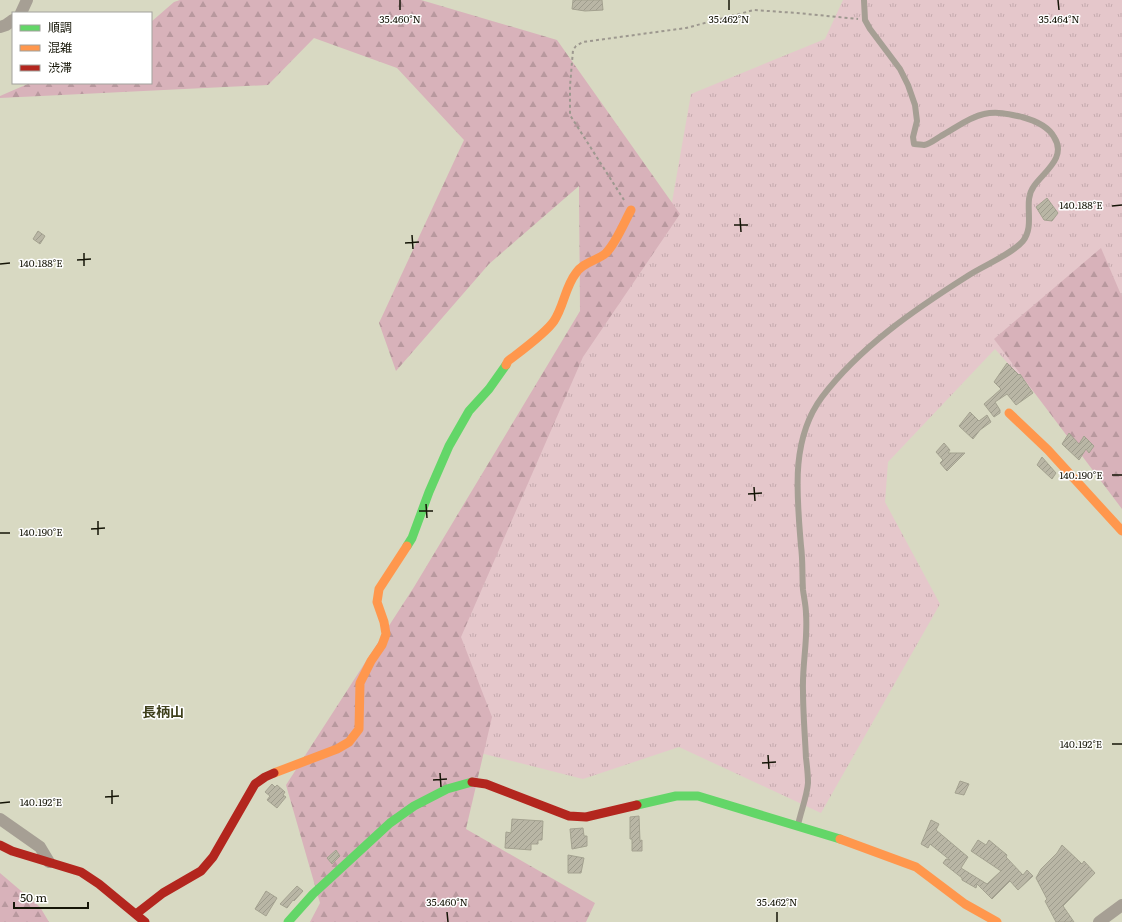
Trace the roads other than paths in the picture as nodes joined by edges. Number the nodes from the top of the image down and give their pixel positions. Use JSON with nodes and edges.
{"nodes":[{"id":1,"x":28,"y":0,"type":"edge"},
{"id":2,"x":864,"y":0,"type":"edge"},
{"id":3,"x":22,"y":12,"type":"edge"},
{"id":4,"x":12,"y":21,"type":"edge"},
{"id":5,"x":0,"y":27,"type":"edge"},
{"id":6,"x":631,"y":210,"type":"road end"},
{"id":7,"x":1009,"y":412,"type":"dead end"},
{"id":8,"x":1122,"y":531,"type":"edge"},
{"id":9,"x":0,"y":819,"type":"edge"},
{"id":10,"x":797,"y":826,"type":"junction"},
{"id":11,"x":0,"y":844,"type":"edge"},
{"id":12,"x":49,"y":862,"type":"junction"},
{"id":13,"x":1122,"y":905,"type":"edge"},
{"id":14,"x":136,"y":914,"type":"junction"},
{"id":15,"x":145,"y":922,"type":"edge"},
{"id":16,"x":288,"y":922,"type":"edge"},
{"id":17,"x":997,"y":922,"type":"edge"},
{"id":18,"x":1099,"y":922,"type":"edge"}],
"edges":[{"from":1,"to":3,"type":"street"},
{"from":2,"to":10,"type":"lane"},
{"from":4,"to":5,"type":"street"},
{"from":6,"to":14,"type":"street"},
{"from":7,"to":8,"type":"street"},
{"from":9,"to":12,"type":"street"},
{"from":10,"to":16,"type":"street"},
{"from":10,"to":17,"type":"street"},
{"from":11,"to":12,"type":"street"},
{"from":12,"to":14,"type":"street"},
{"from":13,"to":18,"type":"street"},
{"from":14,"to":15,"type":"street"}]}
